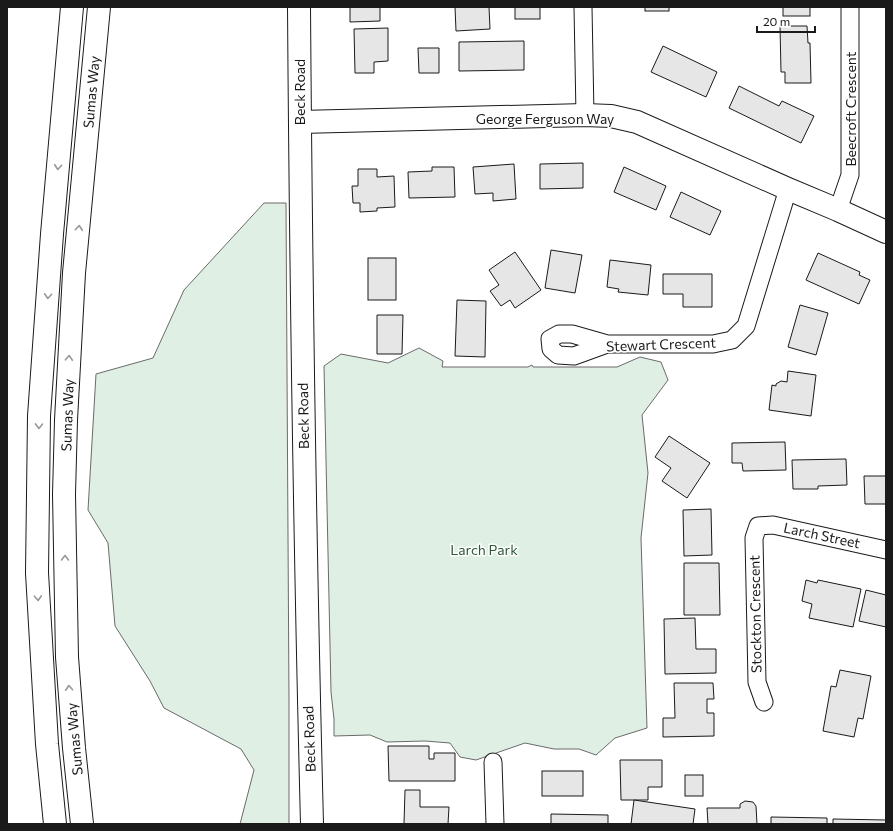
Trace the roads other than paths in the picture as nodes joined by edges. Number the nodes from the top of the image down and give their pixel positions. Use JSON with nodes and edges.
{"nodes":[{"id":1,"x":64,"y":7,"type":"edge"},
{"id":2,"x":72,"y":7,"type":"edge"},
{"id":3,"x":99,"y":7,"type":"edge"},
{"id":4,"x":299,"y":7,"type":"edge"},
{"id":5,"x":583,"y":7,"type":"edge"},
{"id":6,"x":850,"y":7,"type":"edge"},
{"id":7,"x":585,"y":115,"type":"junction"},
{"id":8,"x":300,"y":122,"type":"junction"},
{"id":9,"x":61,"y":128,"type":"junction"},
{"id":10,"x":788,"y":189,"type":"junction"},
{"id":11,"x":838,"y":210,"type":"junction"},
{"id":12,"x":886,"y":232,"type":"edge"},
{"id":13,"x":607,"y":344,"type":"junction"},
{"id":14,"x":758,"y":526,"type":"joint"},
{"id":15,"x":886,"y":550,"type":"edge"},
{"id":16,"x":764,"y":702,"type":"dead end"},
{"id":17,"x":493,"y":762,"type":"dead end"},
{"id":18,"x":55,"y":824,"type":"edge"},
{"id":19,"x":82,"y":824,"type":"edge"},
{"id":20,"x":312,"y":824,"type":"edge"},
{"id":21,"x":494,"y":824,"type":"edge"}],
"edges":[{"from":1,"to":9,"type":"main road"},
{"from":2,"to":9,"type":"main road","name":"Sumas Way"},
{"from":19,"to":3,"type":"main road","name":"Sumas Way","one_way":true},
{"from":4,"to":8,"type":"main road","name":"Beck Road"},
{"from":5,"to":7,"type":"street"},
{"from":6,"to":11,"type":"street","name":"Beecroft Crescent"},
{"from":7,"to":8,"type":"main road","name":"George Ferguson Way"},
{"from":7,"to":10,"type":"main road","name":"George Ferguson Way"},
{"from":8,"to":20,"type":"main road","name":"Beck Road"},
{"from":9,"to":18,"type":"main road","name":"Sumas Way","one_way":true},
{"from":10,"to":11,"type":"main road","name":"George Ferguson Way"},
{"from":10,"to":13,"type":"street","name":"Stewart Crescent"},
{"from":11,"to":12,"type":"main road","name":"George Ferguson Way"},
{"from":13,"to":13,"type":"street","name":"Stewart Crescent"},
{"from":14,"to":15,"type":"street","name":"Larch Street"},
{"from":14,"to":16,"type":"street","name":"Stockton Crescent"},
{"from":17,"to":21,"type":"street"}]}
